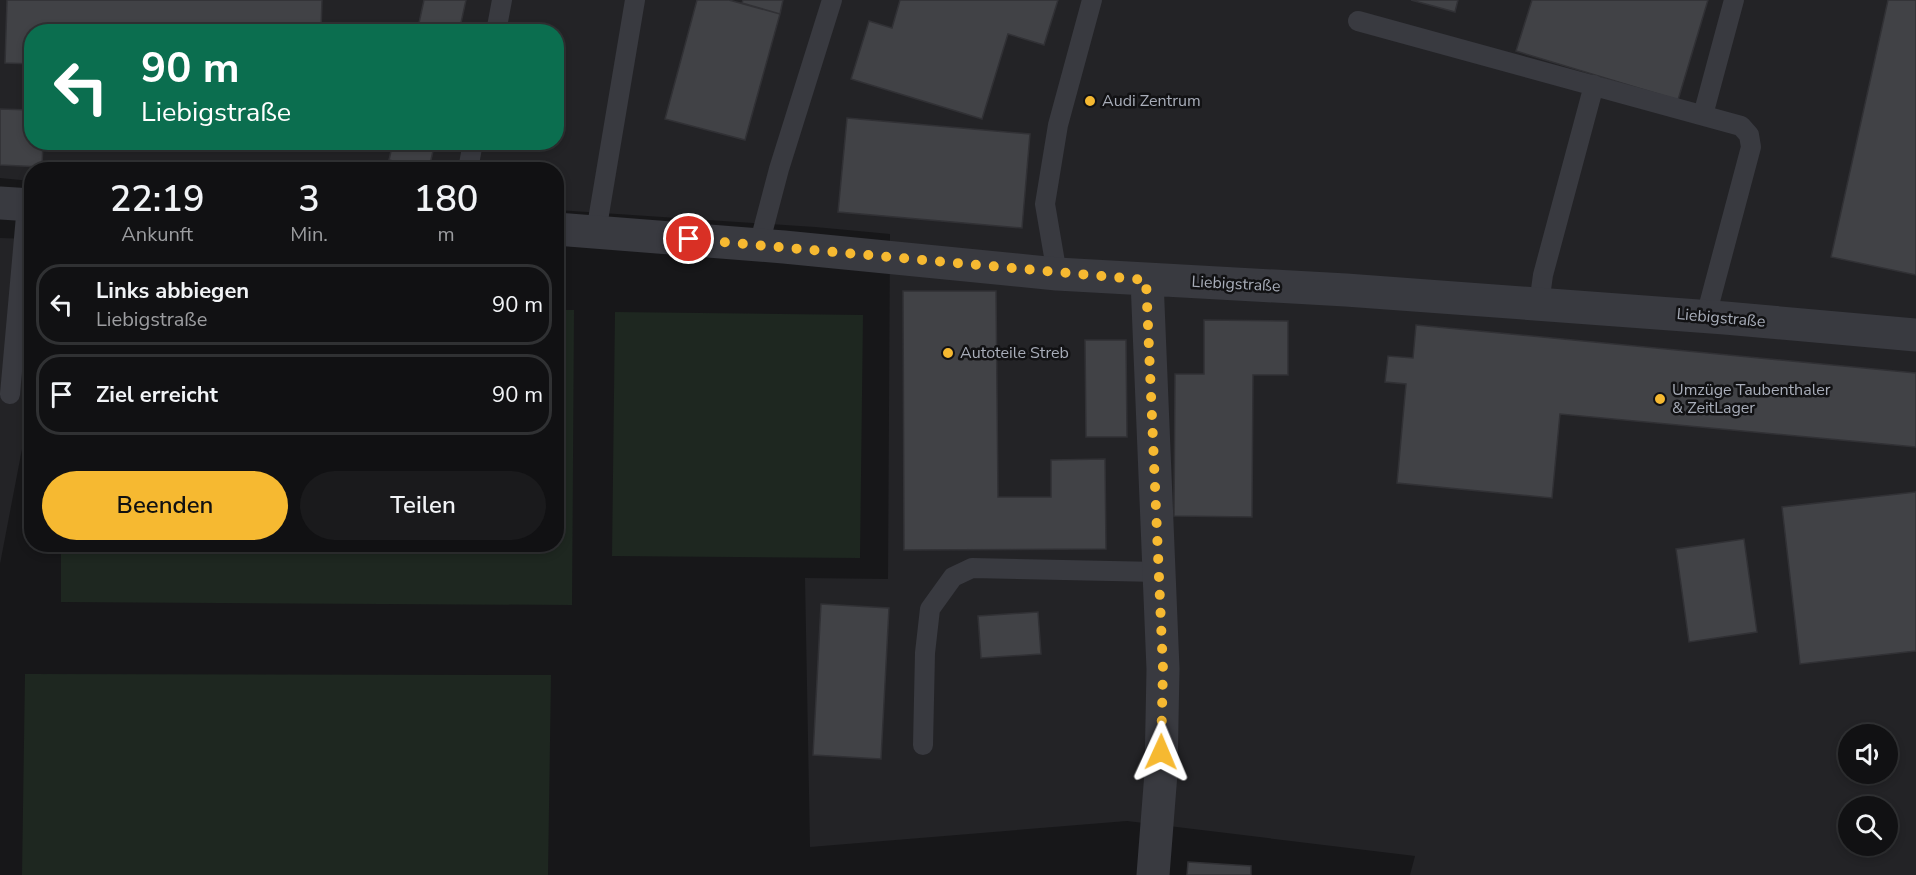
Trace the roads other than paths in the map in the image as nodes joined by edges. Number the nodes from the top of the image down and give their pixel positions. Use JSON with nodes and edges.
{"nodes":[{"id":1,"x":502,"y":0,"type":"edge"},
{"id":2,"x":635,"y":0,"type":"edge"},
{"id":3,"x":832,"y":0,"type":"edge"},
{"id":4,"x":1092,"y":0,"type":"edge"},
{"id":5,"x":1734,"y":0,"type":"edge"},
{"id":6,"x":1358,"y":21,"type":"dead end"},
{"id":7,"x":498,"y":24,"type":"edge"},
{"id":8,"x":1594,"y":85,"type":"junction"},
{"id":9,"x":1703,"y":116,"type":"junction"},
{"id":10,"x":19,"y":204,"type":"edge"},
{"id":11,"x":564,"y":230,"type":"edge"},
{"id":12,"x":596,"y":232,"type":"junction"},
{"id":13,"x":759,"y":245,"type":"junction"},
{"id":14,"x":1057,"y":273,"type":"junction"},
{"id":15,"x":1146,"y":280,"type":"junction"},
{"id":16,"x":1539,"y":304,"type":"junction"},
{"id":17,"x":1706,"y":316,"type":"junction"},
{"id":18,"x":1916,"y":335,"type":"edge"},
{"id":19,"x":10,"y":394,"type":"dead end"},
{"id":20,"x":1159,"y":572,"type":"junction"},
{"id":21,"x":922,"y":745,"type":"dead end"},
{"id":22,"x":1153,"y":875,"type":"edge"}],
"edges":[{"from":1,"to":7,"type":"lane"},
{"from":2,"to":12,"type":"lane"},
{"from":3,"to":13,"type":"lane"},
{"from":4,"to":14,"type":"lane"},
{"from":5,"to":9,"type":"lane"},
{"from":6,"to":8,"type":"lane"},
{"from":8,"to":9,"type":"lane"},
{"from":8,"to":16,"type":"lane"},
{"from":9,"to":17,"type":"lane"},
{"from":10,"to":19,"type":"lane"},
{"from":11,"to":12,"type":"street","name":"Liebigstraße"},
{"from":12,"to":13,"type":"street","name":"Liebigstraße"},
{"from":13,"to":14,"type":"street","name":"Liebigstraße"},
{"from":14,"to":15,"type":"street","name":"Liebigstraße"},
{"from":15,"to":16,"type":"street","name":"Liebigstraße"},
{"from":15,"to":20,"type":"street"},
{"from":16,"to":17,"type":"street","name":"Liebigstraße"},
{"from":17,"to":18,"type":"street","name":"Liebigstraße"},
{"from":20,"to":21,"type":"lane"},
{"from":20,"to":22,"type":"street"}]}
